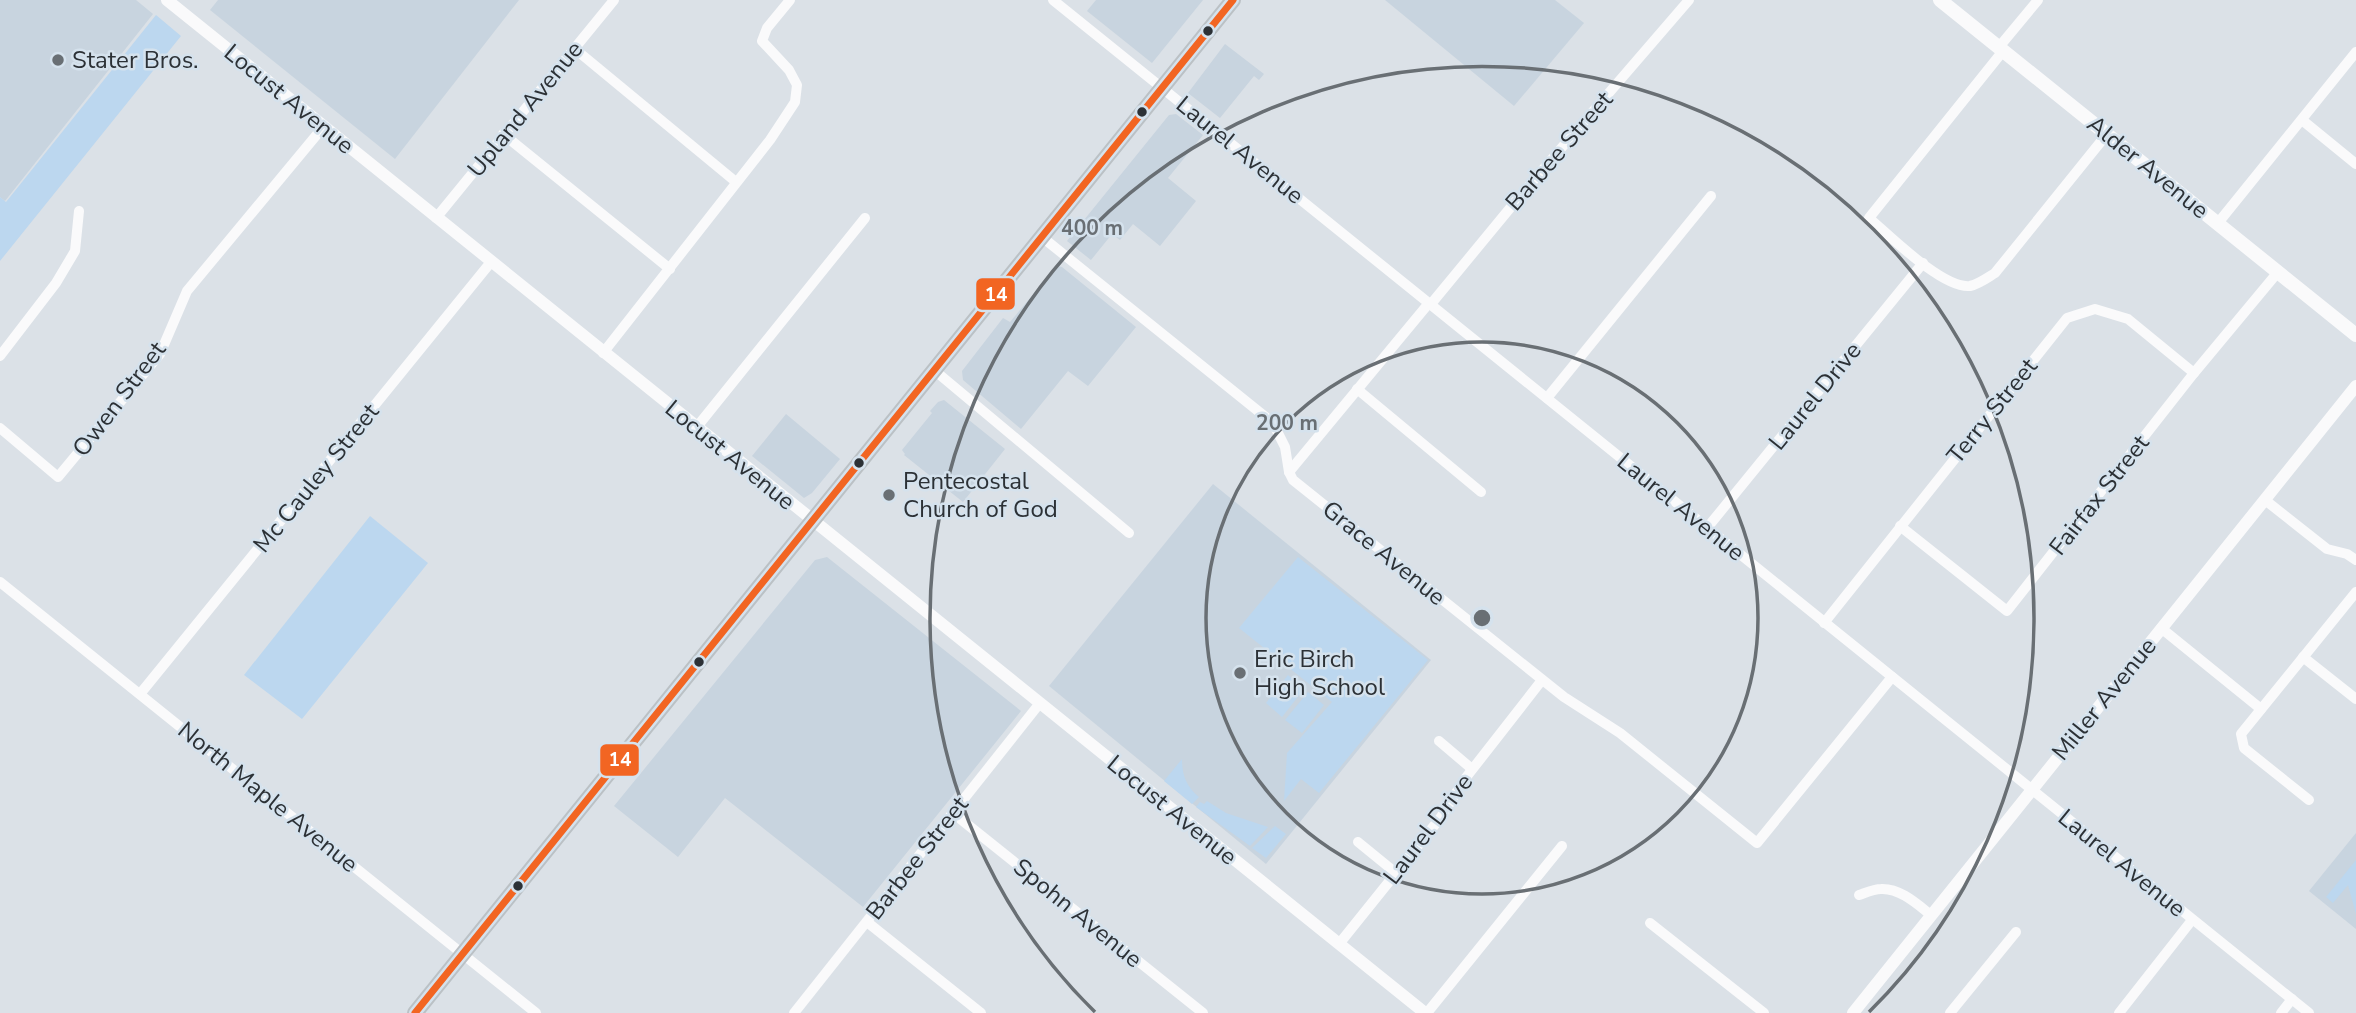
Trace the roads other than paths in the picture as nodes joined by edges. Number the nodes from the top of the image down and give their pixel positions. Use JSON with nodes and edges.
{"nodes":[{"id":1,"x":167,"y":0,"type":"edge"},
{"id":2,"x":614,"y":0,"type":"edge"},
{"id":3,"x":790,"y":0,"type":"edge"},
{"id":4,"x":1053,"y":0,"type":"edge"},
{"id":5,"x":1233,"y":0,"type":"edge"},
{"id":6,"x":1689,"y":0,"type":"edge"},
{"id":7,"x":1940,"y":0,"type":"edge"},
{"id":8,"x":2038,"y":0,"type":"edge"},
{"id":9,"x":575,"y":48,"type":"junction"},
{"id":10,"x":2001,"y":49,"type":"junction"},
{"id":11,"x":2356,"y":52,"type":"edge"},
{"id":12,"x":1163,"y":87,"type":"junction"},
{"id":13,"x":2302,"y":120,"type":"junction"},
{"id":14,"x":324,"y":127,"type":"junction"},
{"id":15,"x":503,"y":134,"type":"junction"},
{"id":16,"x":2107,"y":134,"type":"junction"},
{"id":17,"x":2356,"y":164,"type":"edge"},
{"id":18,"x":736,"y":182,"type":"junction"},
{"id":19,"x":1711,"y":196,"type":"dead end"},
{"id":20,"x":79,"y":211,"type":"dead end"},
{"id":21,"x":436,"y":218,"type":"junction"},
{"id":22,"x":865,"y":218,"type":"dead end"},
{"id":23,"x":2218,"y":223,"type":"junction"},
{"id":24,"x":1042,"y":237,"type":"junction"},
{"id":25,"x":491,"y":262,"type":"junction"},
{"id":26,"x":1923,"y":263,"type":"junction"},
{"id":27,"x":670,"y":269,"type":"junction"},
{"id":28,"x":2278,"y":272,"type":"junction"},
{"id":29,"x":1430,"y":303,"type":"junction"},
{"id":30,"x":2356,"y":335,"type":"edge"},
{"id":31,"x":603,"y":353,"type":"junction"},
{"id":32,"x":0,"y":356,"type":"edge"},
{"id":33,"x":933,"y":370,"type":"junction"},
{"id":34,"x":2194,"y":373,"type":"junction"},
{"id":35,"x":2356,"y":386,"type":"edge"},
{"id":36,"x":1357,"y":388,"type":"junction"},
{"id":37,"x":1547,"y":398,"type":"junction"},
{"id":38,"x":0,"y":428,"type":"edge"},
{"id":39,"x":696,"y":428,"type":"junction"},
{"id":40,"x":1289,"y":472,"type":"junction"},
{"id":41,"x":1481,"y":492,"type":"dead end"},
{"id":42,"x":2265,"y":500,"type":"junction"},
{"id":43,"x":812,"y":520,"type":"junction"},
{"id":44,"x":1900,"y":526,"type":"junction"},
{"id":45,"x":1707,"y":528,"type":"junction"},
{"id":46,"x":1129,"y":533,"type":"dead end"},
{"id":47,"x":2356,"y":560,"type":"edge"},
{"id":48,"x":0,"y":582,"type":"edge"},
{"id":49,"x":2356,"y":592,"type":"edge"},
{"id":50,"x":1824,"y":623,"type":"junction"},
{"id":51,"x":2161,"y":628,"type":"junction"},
{"id":52,"x":2304,"y":657,"type":"junction"},
{"id":53,"x":1892,"y":677,"type":"junction"},
{"id":54,"x":1542,"y":680,"type":"junction"},
{"id":55,"x":140,"y":694,"type":"junction"},
{"id":56,"x":2356,"y":699,"type":"edge"},
{"id":57,"x":1040,"y":704,"type":"junction"},
{"id":58,"x":2262,"y":709,"type":"junction"},
{"id":59,"x":1438,"y":741,"type":"dead end"},
{"id":60,"x":1472,"y":769,"type":"junction"},
{"id":61,"x":2030,"y":790,"type":"junction"},
{"id":62,"x":2309,"y":800,"type":"dead end"},
{"id":63,"x":953,"y":813,"type":"junction"},
{"id":64,"x":1358,"y":842,"type":"dead end"},
{"id":65,"x":1562,"y":846,"type":"dead end"},
{"id":66,"x":1396,"y":873,"type":"junction"},
{"id":67,"x":1859,"y":895,"type":"dead end"},
{"id":68,"x":1931,"y":915,"type":"junction"},
{"id":69,"x":2192,"y":920,"type":"junction"},
{"id":70,"x":867,"y":922,"type":"junction"},
{"id":71,"x":1650,"y":923,"type":"dead end"},
{"id":72,"x":2016,"y":932,"type":"dead end"},
{"id":73,"x":1339,"y":944,"type":"junction"},
{"id":74,"x":462,"y":954,"type":"junction"},
{"id":75,"x":2292,"y":999,"type":"junction"},
{"id":76,"x":1860,"y":1010,"type":"edge"},
{"id":77,"x":415,"y":1013,"type":"edge"},
{"id":78,"x":536,"y":1013,"type":"edge"},
{"id":79,"x":794,"y":1013,"type":"edge"},
{"id":80,"x":981,"y":1013,"type":"edge"},
{"id":81,"x":1203,"y":1013,"type":"edge"},
{"id":82,"x":1426,"y":1013,"type":"edge"},
{"id":83,"x":1764,"y":1013,"type":"edge"},
{"id":84,"x":1950,"y":1013,"type":"edge"},
{"id":85,"x":2119,"y":1013,"type":"edge"},
{"id":86,"x":2281,"y":1013,"type":"edge"},
{"id":87,"x":2309,"y":1013,"type":"edge"}],
"edges":[{"from":1,"to":14,"type":"street","name":"Locust Avenue"},
{"from":2,"to":9,"type":"street","name":"Upland Avenue"},
{"from":3,"to":18,"type":"street"},
{"from":4,"to":12,"type":"street","name":"Laurel Avenue"},
{"from":5,"to":12,"type":"main road"},
{"from":6,"to":29,"type":"street","name":"Barbee Street"},
{"from":7,"to":10,"type":"main road","name":"Alder Avenue"},
{"from":8,"to":10,"type":"street"},
{"from":9,"to":15,"type":"street","name":"Upland Avenue"},
{"from":9,"to":18,"type":"street"},
{"from":10,"to":16,"type":"main road","name":"Alder Avenue"},
{"from":10,"to":26,"type":"street"},
{"from":11,"to":13,"type":"street"},
{"from":12,"to":24,"type":"main road"},
{"from":12,"to":29,"type":"street","name":"Laurel Avenue"},
{"from":13,"to":17,"type":"street"},
{"from":13,"to":23,"type":"street"},
{"from":14,"to":21,"type":"street","name":"Locust Avenue"},
{"from":14,"to":38,"type":"street","name":"Owen Street"},
{"from":15,"to":21,"type":"street","name":"Upland Avenue"},
{"from":15,"to":27,"type":"street"},
{"from":16,"to":23,"type":"main road","name":"Alder Avenue"},
{"from":16,"to":26,"type":"street"},
{"from":18,"to":27,"type":"street"},
{"from":19,"to":37,"type":"street"},
{"from":20,"to":32,"type":"street"},
{"from":21,"to":25,"type":"street","name":"Locust Avenue"},
{"from":22,"to":39,"type":"street"},
{"from":23,"to":28,"type":"main road","name":"Alder Avenue"},
{"from":24,"to":33,"type":"main road"},
{"from":24,"to":40,"type":"street"},
{"from":25,"to":31,"type":"street","name":"Locust Avenue"},
{"from":25,"to":55,"type":"street","name":"Mc Cauley Street"},
{"from":26,"to":45,"type":"street","name":"Laurel Drive"},
{"from":27,"to":31,"type":"street"},
{"from":28,"to":30,"type":"main road","name":"Alder Avenue"},
{"from":28,"to":34,"type":"street","name":"Fairfax Street"},
{"from":29,"to":36,"type":"street","name":"Barbee Street"},
{"from":29,"to":37,"type":"street","name":"Laurel Avenue"},
{"from":31,"to":39,"type":"street","name":"Locust Avenue"},
{"from":33,"to":43,"type":"main road"},
{"from":33,"to":46,"type":"street"},
{"from":34,"to":44,"type":"street","name":"Terry Street"},
{"from":34,"to":44,"type":"street","name":"Fairfax Street"},
{"from":35,"to":42,"type":"street","name":"Miller Avenue"},
{"from":36,"to":40,"type":"street","name":"Barbee Street"},
{"from":36,"to":41,"type":"street"},
{"from":37,"to":45,"type":"street","name":"Laurel Avenue"},
{"from":39,"to":43,"type":"street","name":"Locust Avenue"},
{"from":40,"to":54,"type":"street","name":"Grace Avenue"},
{"from":42,"to":47,"type":"street"},
{"from":42,"to":51,"type":"street","name":"Miller Avenue"},
{"from":43,"to":57,"type":"street","name":"Locust Avenue"},
{"from":43,"to":74,"type":"main road"},
{"from":44,"to":50,"type":"street","name":"Terry Street"},
{"from":45,"to":50,"type":"street","name":"Laurel Avenue"},
{"from":48,"to":55,"type":"street","name":"North Maple Avenue"},
{"from":49,"to":52,"type":"street"},
{"from":50,"to":53,"type":"street","name":"Laurel Avenue"},
{"from":51,"to":58,"type":"street"},
{"from":51,"to":61,"type":"street","name":"Miller Avenue"},
{"from":52,"to":56,"type":"street"},
{"from":52,"to":58,"type":"street"},
{"from":53,"to":54,"type":"street","name":"Grace Avenue"},
{"from":53,"to":61,"type":"street","name":"Laurel Avenue"},
{"from":54,"to":60,"type":"street","name":"Laurel Drive"},
{"from":55,"to":74,"type":"street","name":"North Maple Avenue"},
{"from":57,"to":63,"type":"street","name":"Barbee Street"},
{"from":57,"to":73,"type":"street","name":"Locust Avenue"},
{"from":58,"to":62,"type":"street"},
{"from":59,"to":60,"type":"street"},
{"from":60,"to":66,"type":"street","name":"Laurel Drive"},
{"from":61,"to":68,"type":"street","name":"Miller Avenue"},
{"from":61,"to":69,"type":"street","name":"Laurel Avenue"},
{"from":63,"to":70,"type":"street","name":"Barbee Street"},
{"from":63,"to":81,"type":"street","name":"Spohn Avenue"},
{"from":64,"to":66,"type":"street"},
{"from":65,"to":82,"type":"street"},
{"from":66,"to":73,"type":"street","name":"Laurel Drive"},
{"from":67,"to":68,"type":"street"},
{"from":68,"to":76,"type":"street","name":"Miller Avenue"},
{"from":69,"to":75,"type":"street","name":"Laurel Avenue"},
{"from":69,"to":85,"type":"street"},
{"from":70,"to":79,"type":"street","name":"Barbee Street"},
{"from":70,"to":80,"type":"street"},
{"from":71,"to":83,"type":"street"},
{"from":72,"to":84,"type":"street"},
{"from":73,"to":82,"type":"street","name":"Locust Avenue"},
{"from":74,"to":77,"type":"main road"},
{"from":74,"to":78,"type":"street","name":"North Maple Avenue"},
{"from":75,"to":86,"type":"street"},
{"from":75,"to":87,"type":"street","name":"Laurel Avenue"}]}
